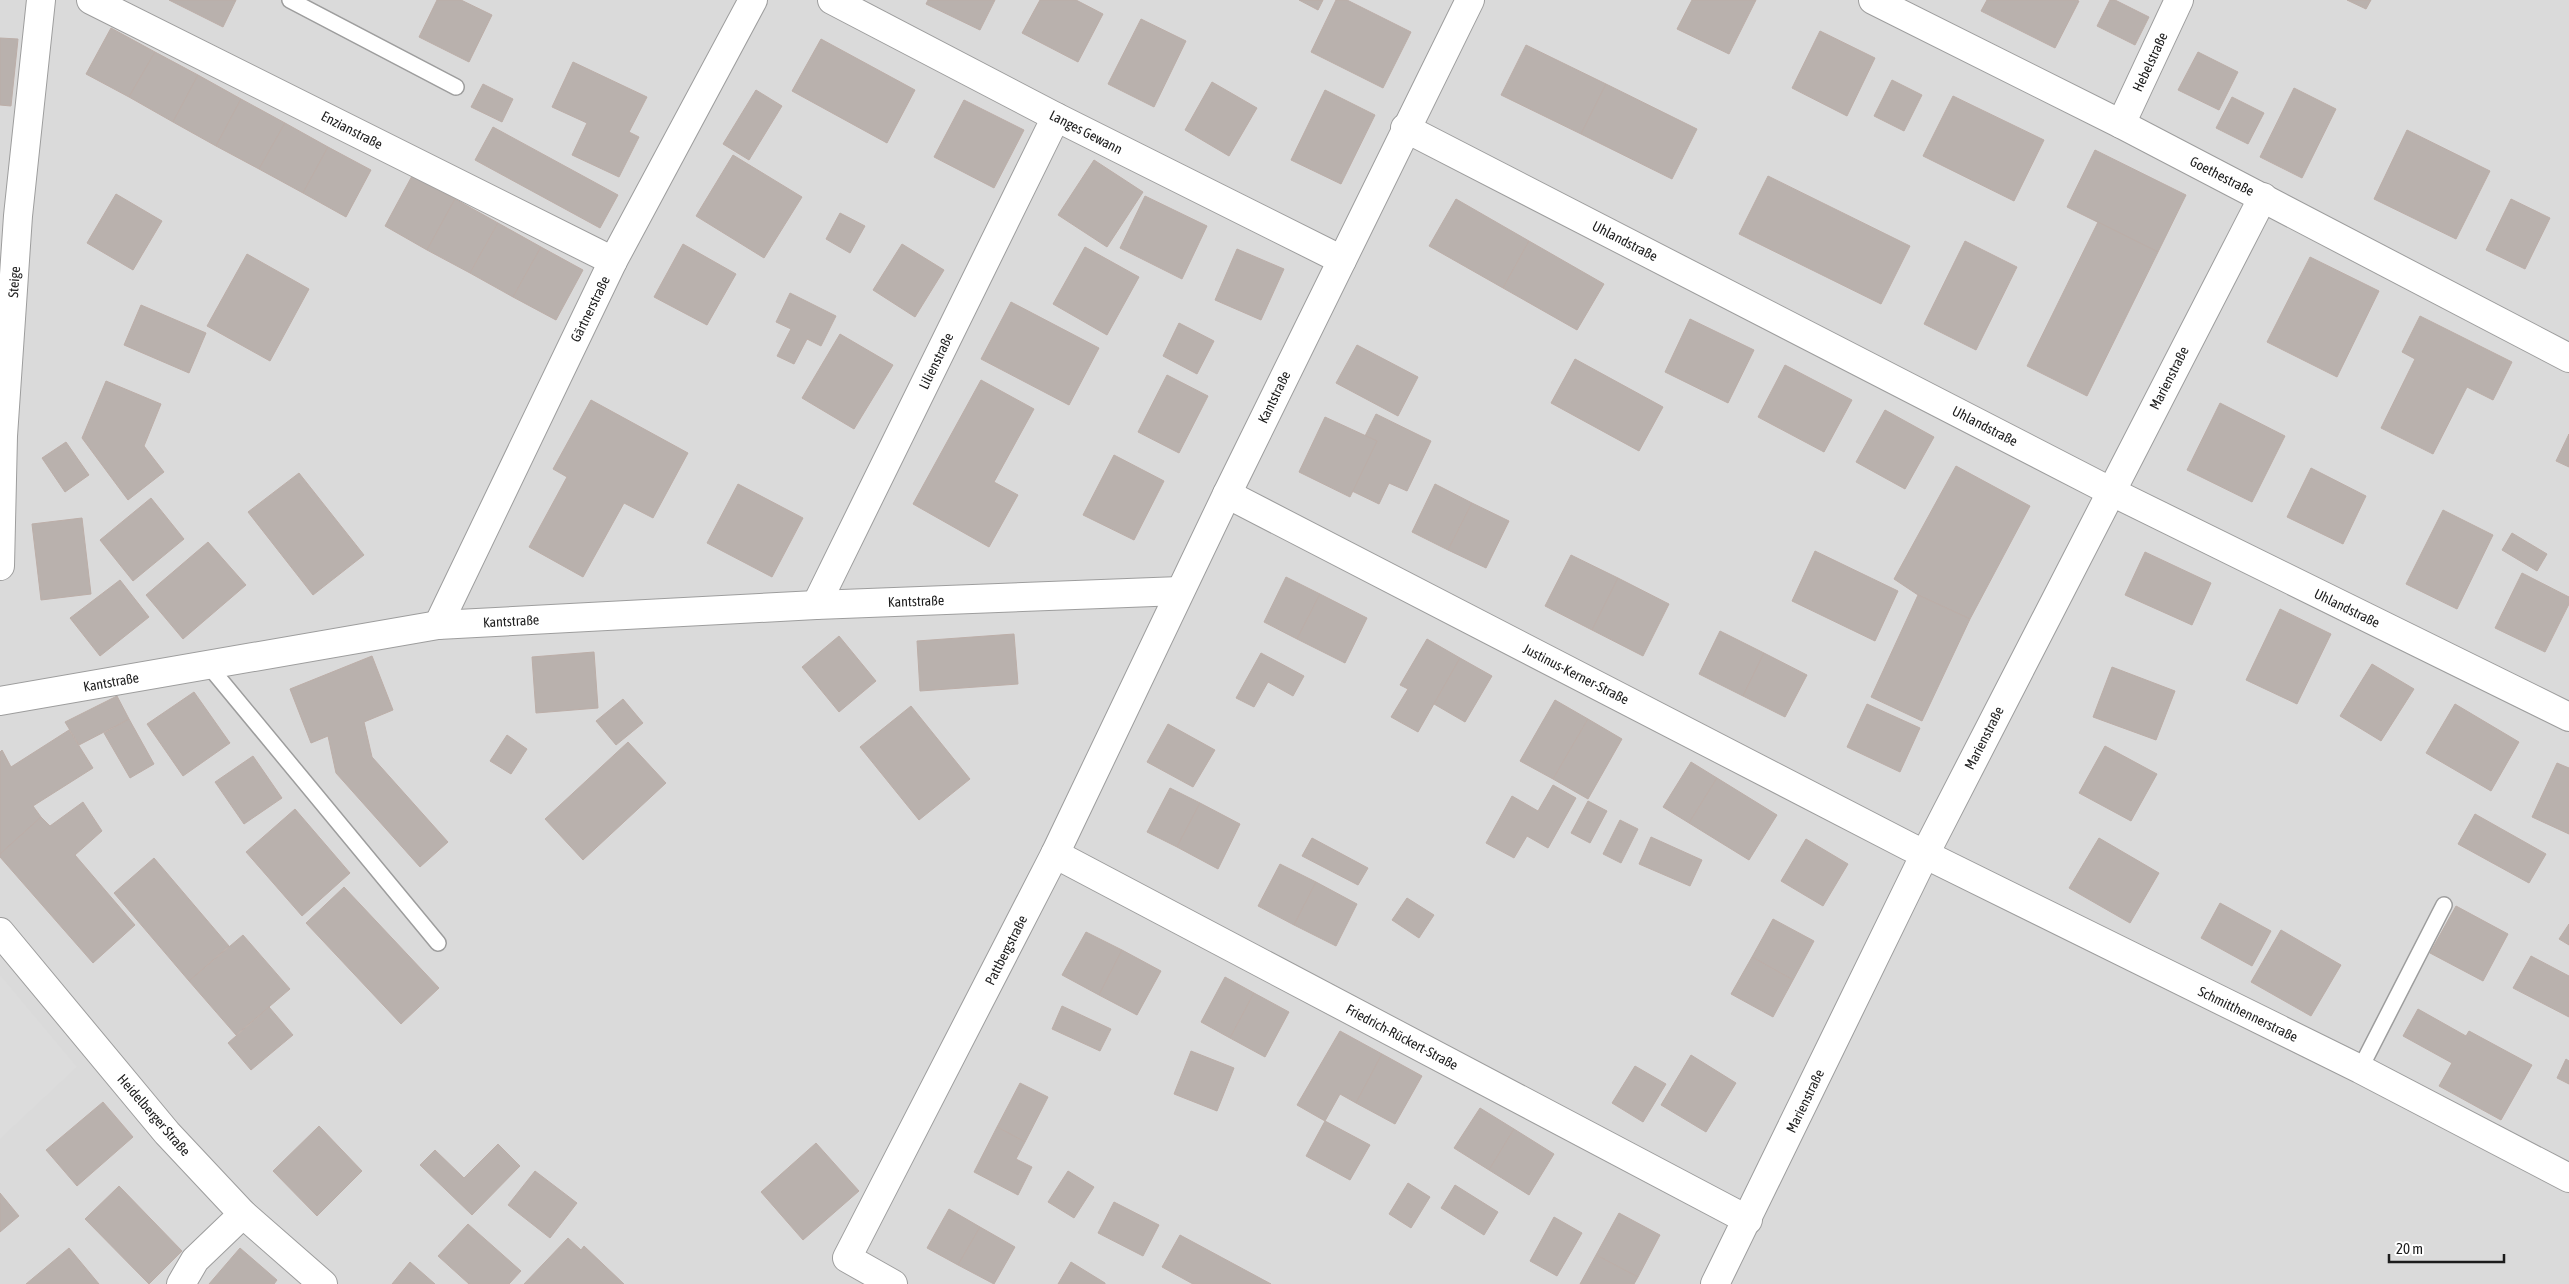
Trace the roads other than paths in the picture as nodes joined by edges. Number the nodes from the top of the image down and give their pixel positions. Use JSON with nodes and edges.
{"nodes":[{"id":1,"x":41,"y":0,"type":"edge"},
{"id":2,"x":91,"y":0,"type":"edge"},
{"id":3,"x":290,"y":0,"type":"edge"},
{"id":4,"x":753,"y":0,"type":"edge"},
{"id":5,"x":832,"y":0,"type":"edge"},
{"id":6,"x":1470,"y":0,"type":"edge"},
{"id":7,"x":1872,"y":0,"type":"edge"},
{"id":8,"x":2179,"y":0,"type":"edge"},
{"id":9,"x":456,"y":87,"type":"dead end"},
{"id":10,"x":1056,"y":117,"type":"junction"},
{"id":11,"x":2121,"y":124,"type":"junction"},
{"id":12,"x":1405,"y":128,"type":"junction"},
{"id":13,"x":2263,"y":197,"type":"junction"},
{"id":14,"x":1342,"y":260,"type":"junction"},
{"id":15,"x":613,"y":261,"type":"junction"},
{"id":16,"x":2569,"y":358,"type":"edge"},
{"id":17,"x":2110,"y":491,"type":"junction"},
{"id":18,"x":1227,"y":494,"type":"junction"},
{"id":19,"x":0,"y":566,"type":"edge"},
{"id":20,"x":1180,"y":591,"type":"junction"},
{"id":21,"x":816,"y":604,"type":"junction"},
{"id":22,"x":438,"y":625,"type":"junction"},
{"id":23,"x":208,"y":665,"type":"junction"},
{"id":24,"x":0,"y":701,"type":"edge"},
{"id":25,"x":2569,"y":717,"type":"edge"},
{"id":26,"x":1056,"y":854,"type":"junction"},
{"id":27,"x":1925,"y":854,"type":"junction"},
{"id":28,"x":2444,"y":905,"type":"dead end"},
{"id":29,"x":0,"y":932,"type":"edge"},
{"id":30,"x":438,"y":943,"type":"dead end"},
{"id":31,"x":2360,"y":1069,"type":"junction"},
{"id":32,"x":2569,"y":1178,"type":"edge"},
{"id":33,"x":243,"y":1214,"type":"junction"},
{"id":34,"x":1748,"y":1220,"type":"junction"},
{"id":35,"x":181,"y":1284,"type":"edge"},
{"id":36,"x":322,"y":1284,"type":"edge"},
{"id":37,"x":893,"y":1284,"type":"edge"},
{"id":38,"x":1715,"y":1284,"type":"edge"}],
"edges":[{"from":1,"to":19,"type":"street","name":"Steige"},
{"from":2,"to":15,"type":"street","name":"Enzianstraße"},
{"from":3,"to":9,"type":"lane"},
{"from":4,"to":15,"type":"street","name":"Gärtnerstraße"},
{"from":5,"to":10,"type":"street","name":"Langes Gewann"},
{"from":6,"to":12,"type":"street","name":"Kantstraße"},
{"from":7,"to":11,"type":"street","name":"Goethestraße"},
{"from":8,"to":11,"type":"street","name":"Hebelstraße"},
{"from":10,"to":14,"type":"street","name":"Langes Gewann"},
{"from":10,"to":21,"type":"street","name":"Lilienstraße"},
{"from":11,"to":13,"type":"street","name":"Goethestraße"},
{"from":12,"to":14,"type":"street","name":"Kantstraße"},
{"from":12,"to":17,"type":"street","name":"Uhlandstraße"},
{"from":13,"to":16,"type":"street","name":"Goethestraße"},
{"from":13,"to":17,"type":"street","name":"Marienstraße"},
{"from":14,"to":18,"type":"street","name":"Kantstraße"},
{"from":15,"to":22,"type":"street","name":"Gärtnerstraße"},
{"from":17,"to":25,"type":"street","name":"Uhlandstraße"},
{"from":17,"to":27,"type":"street","name":"Marienstraße"},
{"from":18,"to":20,"type":"street","name":"Kantstraße"},
{"from":18,"to":27,"type":"street","name":"Justinus-Kerner-Straße"},
{"from":20,"to":21,"type":"street","name":"Kantstraße"},
{"from":20,"to":26,"type":"street","name":"Pattbergstraße"},
{"from":21,"to":22,"type":"street","name":"Kantstraße"},
{"from":22,"to":23,"type":"street","name":"Kantstraße"},
{"from":23,"to":24,"type":"street","name":"Kantstraße"},
{"from":23,"to":30,"type":"lane"},
{"from":26,"to":34,"type":"street","name":"Friedrich-Rückert-Straße"},
{"from":26,"to":37,"type":"street","name":"Pattbergstraße"},
{"from":27,"to":31,"type":"street","name":"Schmitthennerstraße"},
{"from":27,"to":34,"type":"street","name":"Marienstraße"},
{"from":28,"to":31,"type":"lane"},
{"from":29,"to":33,"type":"street","name":"Heidelberger Straße"},
{"from":31,"to":32,"type":"street","name":"Schmitthennerstraße"},
{"from":33,"to":35,"type":"street"},
{"from":33,"to":36,"type":"street","name":"Heidelberger Straße"},
{"from":34,"to":38,"type":"street","name":"Marienstraße"}]}
